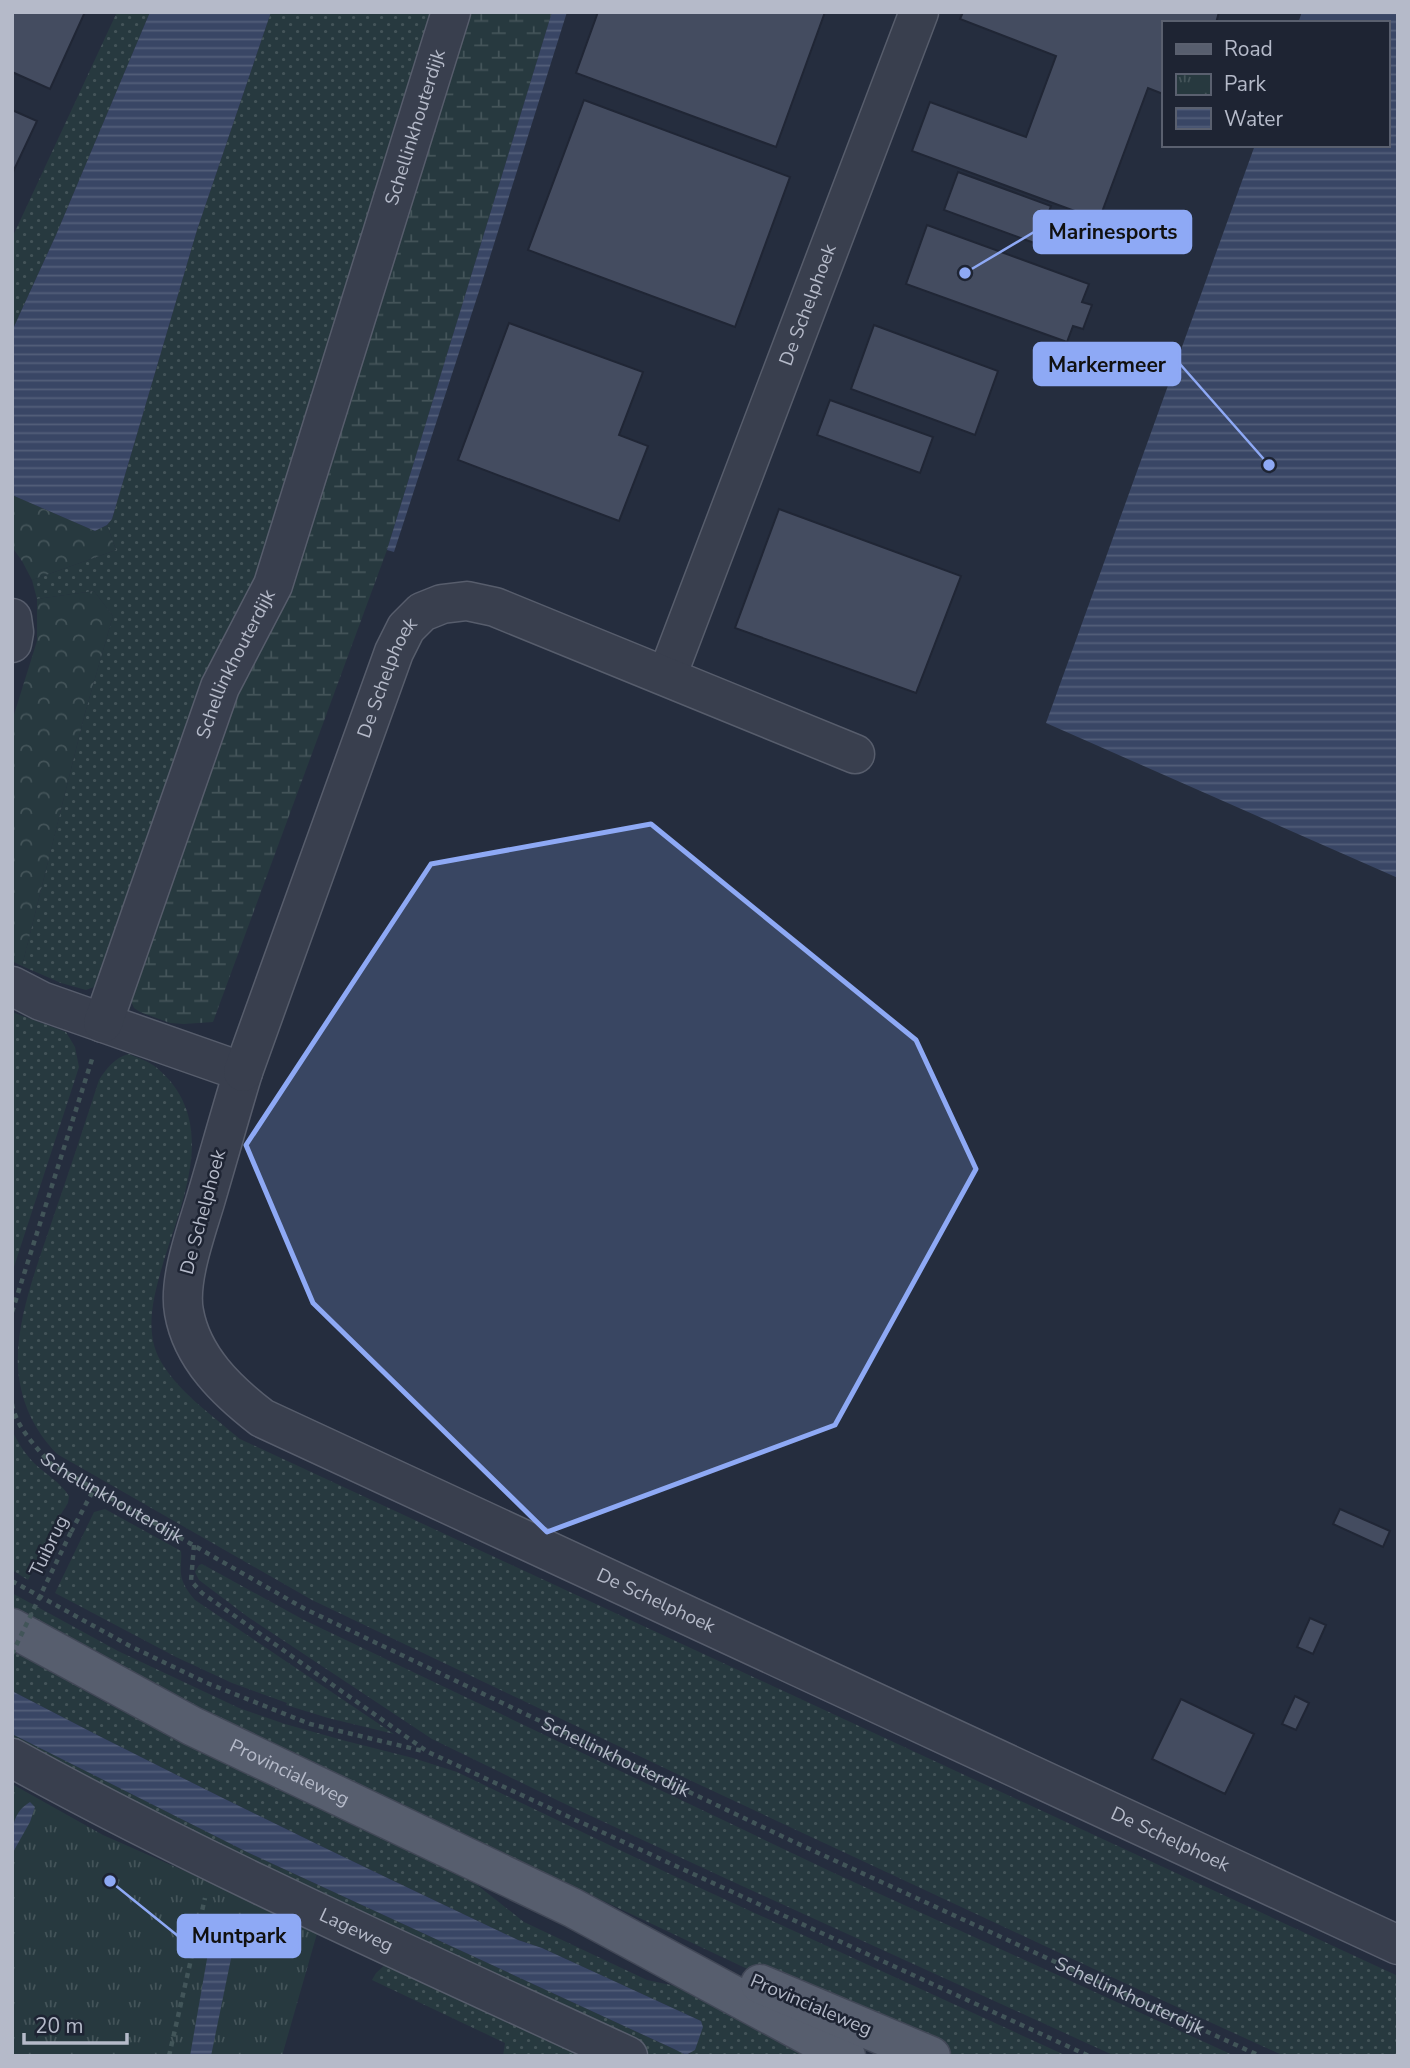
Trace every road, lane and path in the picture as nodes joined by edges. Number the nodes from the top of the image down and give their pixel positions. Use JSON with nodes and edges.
{"nodes":[{"id":1,"x":451,"y":12,"type":"edge"},
{"id":2,"x":919,"y":12,"type":"edge"},
{"id":3,"x":12,"y":618,"type":"edge"},
{"id":4,"x":12,"y":643,"type":"edge"},
{"id":5,"x":667,"y":676,"type":"junction"},
{"id":6,"x":855,"y":754,"type":"dead end"},
{"id":7,"x":12,"y":986,"type":"edge"},
{"id":8,"x":103,"y":1023,"type":"junction"},
{"id":9,"x":243,"y":1072,"type":"junction"},
{"id":10,"x":12,"y":1312,"type":"edge"},
{"id":11,"x":12,"y":1404,"type":"edge"},
{"id":12,"x":94,"y":1489,"type":"junction"},
{"id":13,"x":194,"y":1545,"type":"junction"},
{"id":14,"x":12,"y":1581,"type":"edge"},
{"id":15,"x":12,"y":1628,"type":"edge"},
{"id":16,"x":12,"y":1654,"type":"edge"},
{"id":17,"x":428,"y":1752,"type":"junction"},
{"id":18,"x":12,"y":1758,"type":"edge"},
{"id":19,"x":213,"y":1863,"type":"junction"},
{"id":20,"x":573,"y":1908,"type":"junction"},
{"id":21,"x":1398,"y":1945,"type":"edge"},
{"id":22,"x":169,"y":2056,"type":"edge"},
{"id":23,"x":628,"y":2056,"type":"edge"},
{"id":24,"x":846,"y":2056,"type":"edge"},
{"id":25,"x":931,"y":2056,"type":"edge"},
{"id":26,"x":1089,"y":2056,"type":"edge"},
{"id":27,"x":1260,"y":2056,"type":"edge"}],
"edges":[{"from":1,"to":8,"type":"street","name":"Schellinkhouterdijk"},
{"from":2,"to":5,"type":"street","name":"De Schelphoek"},
{"from":3,"to":4,"type":"street"},
{"from":5,"to":6,"type":"street","name":"De Schelphoek"},
{"from":5,"to":9,"type":"street","name":"De Schelphoek"},
{"from":7,"to":8,"type":"street"},
{"from":8,"to":9,"type":"street"},
{"from":8,"to":10,"type":"path"},
{"from":9,"to":21,"type":"street","name":"De Schelphoek"},
{"from":11,"to":12,"type":"path","name":"Schellinkhouterdijk"},
{"from":12,"to":13,"type":"path","name":"Schellinkhouterdijk"},
{"from":12,"to":16,"type":"path","name":"Tuibrug","bridge":true},
{"from":13,"to":17,"type":"path"},
{"from":13,"to":27,"type":"path","name":"Schellinkhouterdijk"},
{"from":14,"to":17,"type":"path"},
{"from":15,"to":20,"type":"main road","name":"Provincialeweg"},
{"from":17,"to":26,"type":"path"},
{"from":18,"to":19,"type":"street","name":"Lageweg"},
{"from":19,"to":22,"type":"path"},
{"from":19,"to":23,"type":"street","name":"Lageweg"},
{"from":20,"to":24,"type":"main road","name":"Provincialeweg"},
{"from":20,"to":25,"type":"main road","name":"Provincialeweg"}]}
